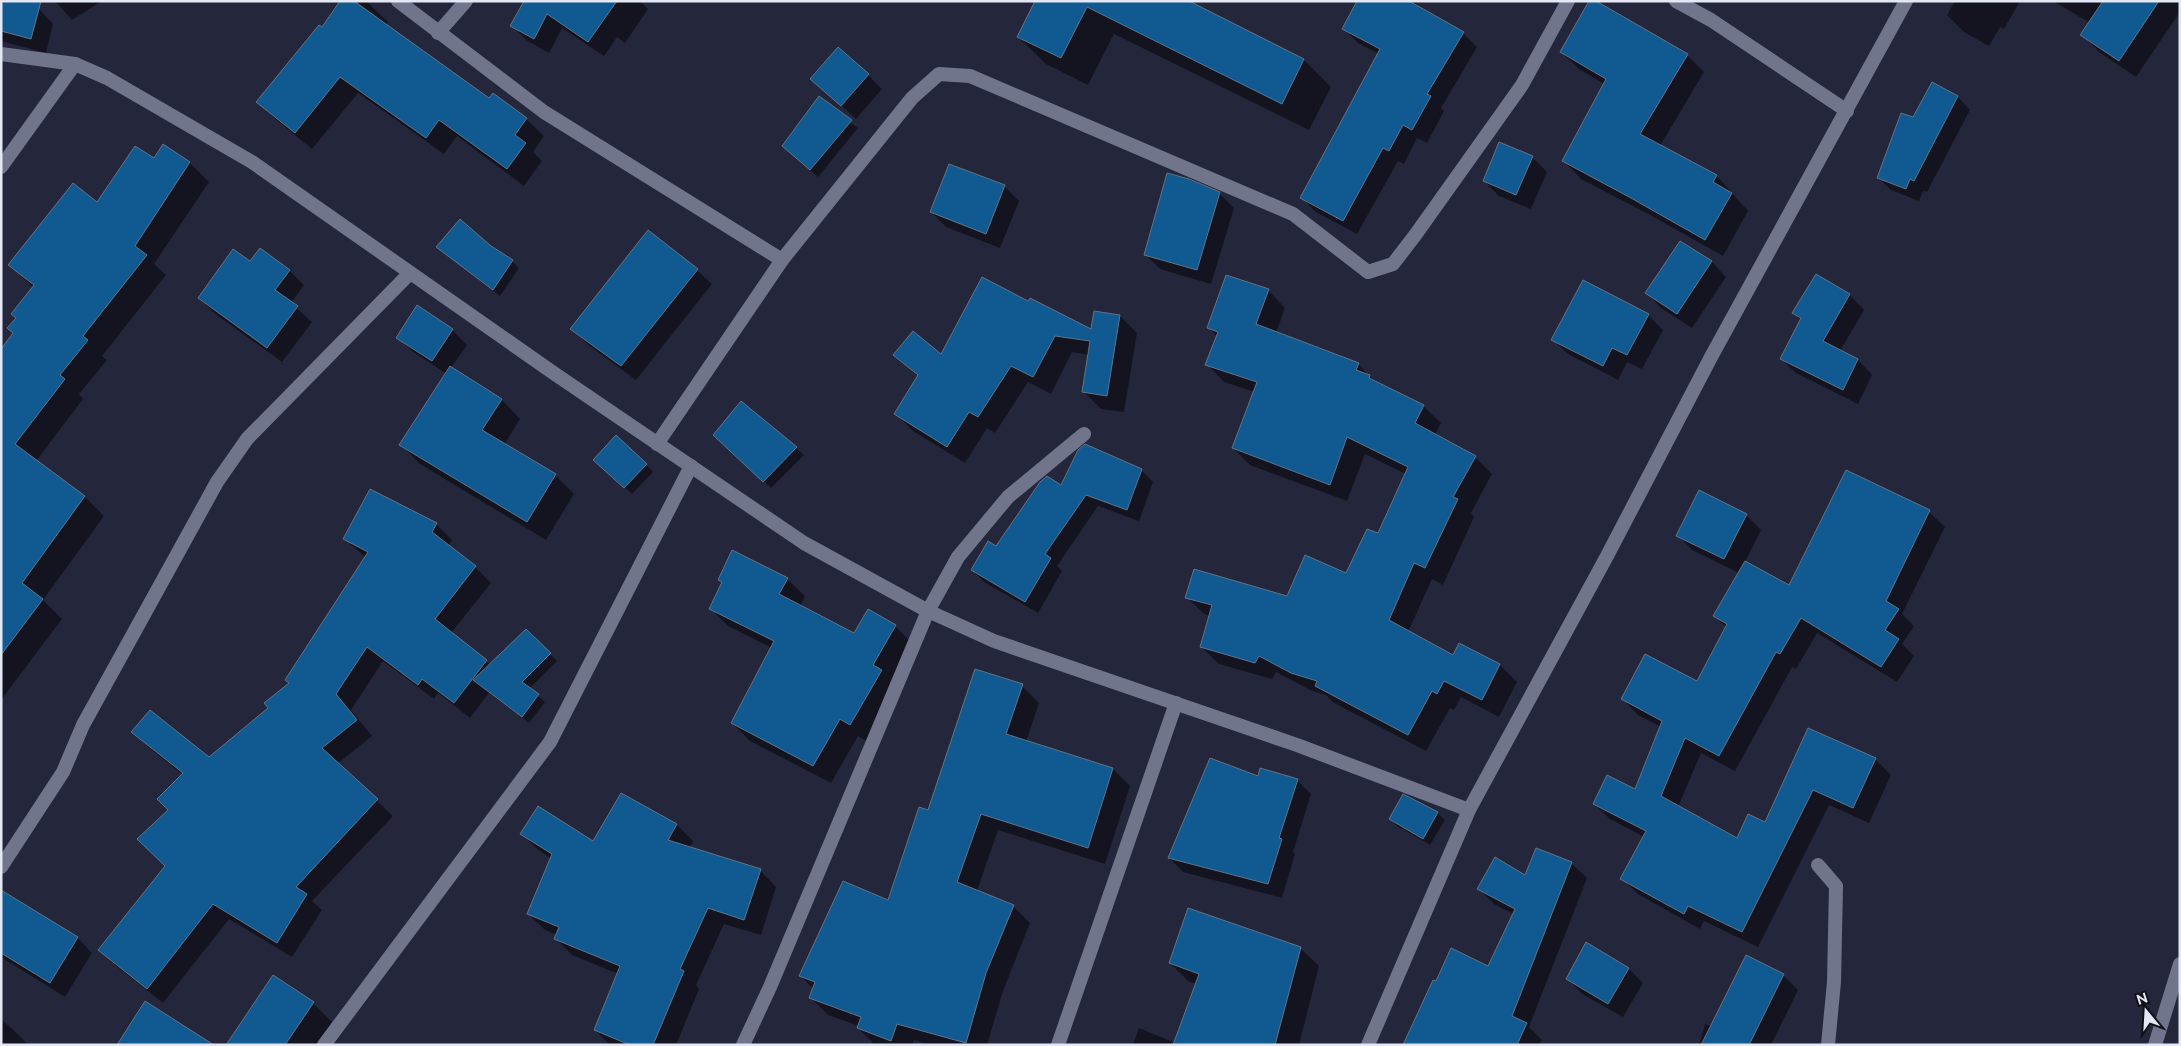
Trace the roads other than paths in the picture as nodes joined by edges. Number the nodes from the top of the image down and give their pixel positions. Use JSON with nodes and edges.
{"nodes":[{"id":1,"x":398,"y":1,"type":"edge"},
{"id":2,"x":466,"y":1,"type":"edge"},
{"id":3,"x":1568,"y":1,"type":"edge"},
{"id":4,"x":1676,"y":1,"type":"edge"},
{"id":5,"x":1906,"y":1,"type":"edge"},
{"id":6,"x":438,"y":33,"type":"junction"},
{"id":7,"x":1,"y":54,"type":"edge"},
{"id":8,"x":75,"y":64,"type":"junction"},
{"id":9,"x":1847,"y":111,"type":"junction"},
{"id":10,"x":1,"y":167,"type":"edge"},
{"id":11,"x":782,"y":260,"type":"junction"},
{"id":12,"x":410,"y":273,"type":"junction"},
{"id":13,"x":1084,"y":434,"type":"dead end"},
{"id":14,"x":657,"y":444,"type":"junction"},
{"id":15,"x":691,"y":466,"type":"junction"},
{"id":16,"x":928,"y":611,"type":"junction"},
{"id":17,"x":1176,"y":704,"type":"junction"},
{"id":18,"x":1468,"y":810,"type":"junction"},
{"id":19,"x":1818,"y":865,"type":"dead end"},
{"id":20,"x":1,"y":867,"type":"edge"},
{"id":21,"x":2180,"y":964,"type":"edge"},
{"id":22,"x":324,"y":1045,"type":"edge"},
{"id":23,"x":743,"y":1045,"type":"edge"},
{"id":24,"x":1058,"y":1045,"type":"edge"},
{"id":25,"x":1368,"y":1045,"type":"edge"},
{"id":26,"x":1828,"y":1045,"type":"edge"},
{"id":27,"x":2155,"y":1045,"type":"edge"}],
"edges":[{"from":1,"to":6,"type":"street"},
{"from":2,"to":6,"type":"street"},
{"from":3,"to":11,"type":"street"},
{"from":4,"to":9,"type":"street"},
{"from":5,"to":9,"type":"street"},
{"from":6,"to":11,"type":"street"},
{"from":7,"to":8,"type":"street"},
{"from":8,"to":10,"type":"street"},
{"from":8,"to":12,"type":"street"},
{"from":9,"to":18,"type":"street"},
{"from":11,"to":14,"type":"street"},
{"from":12,"to":14,"type":"street"},
{"from":12,"to":20,"type":"street"},
{"from":13,"to":16,"type":"street"},
{"from":14,"to":15,"type":"street"},
{"from":15,"to":16,"type":"street"},
{"from":15,"to":22,"type":"street"},
{"from":16,"to":17,"type":"street"},
{"from":16,"to":23,"type":"street"},
{"from":17,"to":18,"type":"street"},
{"from":17,"to":24,"type":"street"},
{"from":18,"to":25,"type":"street"},
{"from":19,"to":26,"type":"street"},
{"from":21,"to":27,"type":"street"}]}
